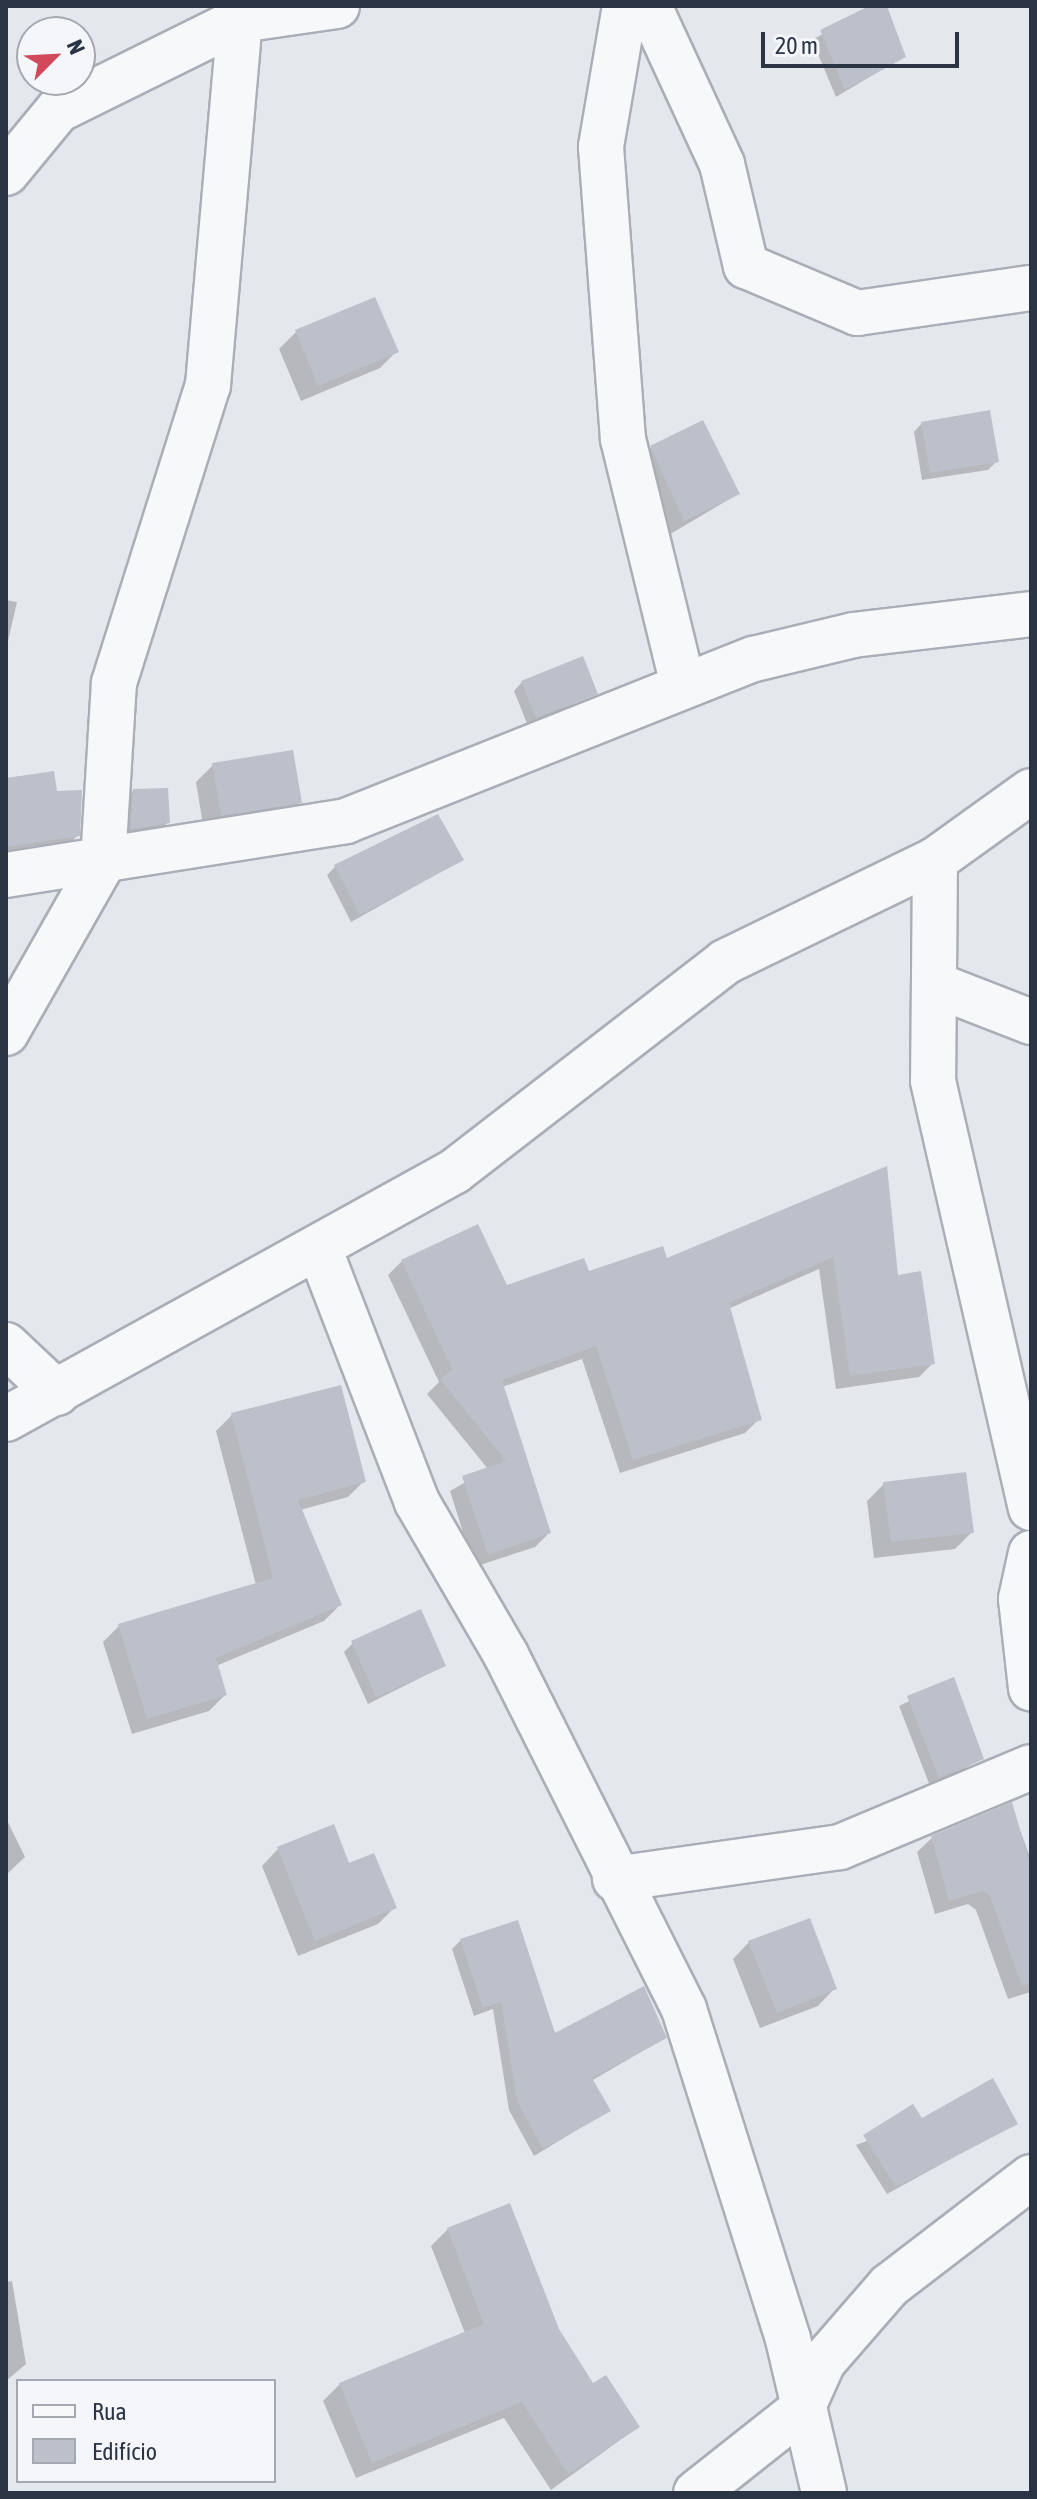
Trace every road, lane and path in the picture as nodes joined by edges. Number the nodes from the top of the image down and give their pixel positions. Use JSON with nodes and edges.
{"nodes":[{"id":1,"x":337,"y":6,"type":"edge"},
{"id":2,"x":625,"y":6,"type":"edge"},
{"id":3,"x":649,"y":6,"type":"edge"},
{"id":4,"x":240,"y":20,"type":"junction"},
{"id":5,"x":6,"y":173,"type":"edge"},
{"id":6,"x":1031,"y":288,"type":"edge"},
{"id":7,"x":1031,"y":614,"type":"edge"},
{"id":8,"x":683,"y":685,"type":"junction"},
{"id":9,"x":1031,"y":791,"type":"edge"},
{"id":10,"x":935,"y":860,"type":"junction"},
{"id":11,"x":103,"y":862,"type":"junction"},
{"id":12,"x":6,"y":875,"type":"edge"},
{"id":13,"x":936,"y":985,"type":"junction"},
{"id":14,"x":1031,"y":1022,"type":"edge"},
{"id":15,"x":6,"y":1033,"type":"edge"},
{"id":16,"x":319,"y":1248,"type":"junction"},
{"id":17,"x":6,"y":1345,"type":"edge"},
{"id":18,"x":57,"y":1393,"type":"junction"},
{"id":19,"x":6,"y":1419,"type":"edge"},
{"id":20,"x":1031,"y":1508,"type":"edge"},
{"id":21,"x":1031,"y":1553,"type":"edge"},
{"id":22,"x":1031,"y":1688,"type":"edge"},
{"id":23,"x":1031,"y":1767,"type":"edge"},
{"id":24,"x":615,"y":1879,"type":"junction"},
{"id":25,"x":1031,"y":2177,"type":"edge"},
{"id":26,"x":802,"y":2409,"type":"junction"},
{"id":27,"x":696,"y":2493,"type":"edge"},
{"id":28,"x":824,"y":2493,"type":"edge"}],
"edges":[{"from":1,"to":4,"type":"street"},
{"from":2,"to":8,"type":"street"},
{"from":3,"to":6,"type":"street"},
{"from":4,"to":5,"type":"street"},
{"from":4,"to":11,"type":"street"},
{"from":7,"to":8,"type":"street"},
{"from":8,"to":11,"type":"street"},
{"from":9,"to":10,"type":"street"},
{"from":10,"to":13,"type":"street"},
{"from":10,"to":16,"type":"street"},
{"from":11,"to":12,"type":"street"},
{"from":11,"to":15,"type":"street"},
{"from":13,"to":14,"type":"street"},
{"from":13,"to":20,"type":"street"},
{"from":16,"to":18,"type":"street"},
{"from":16,"to":24,"type":"street"},
{"from":17,"to":18,"type":"street"},
{"from":18,"to":19,"type":"street"},
{"from":21,"to":22,"type":"street"},
{"from":23,"to":24,"type":"street"},
{"from":24,"to":26,"type":"street"},
{"from":25,"to":26,"type":"street"},
{"from":26,"to":27,"type":"street"},
{"from":26,"to":28,"type":"street"}]}
